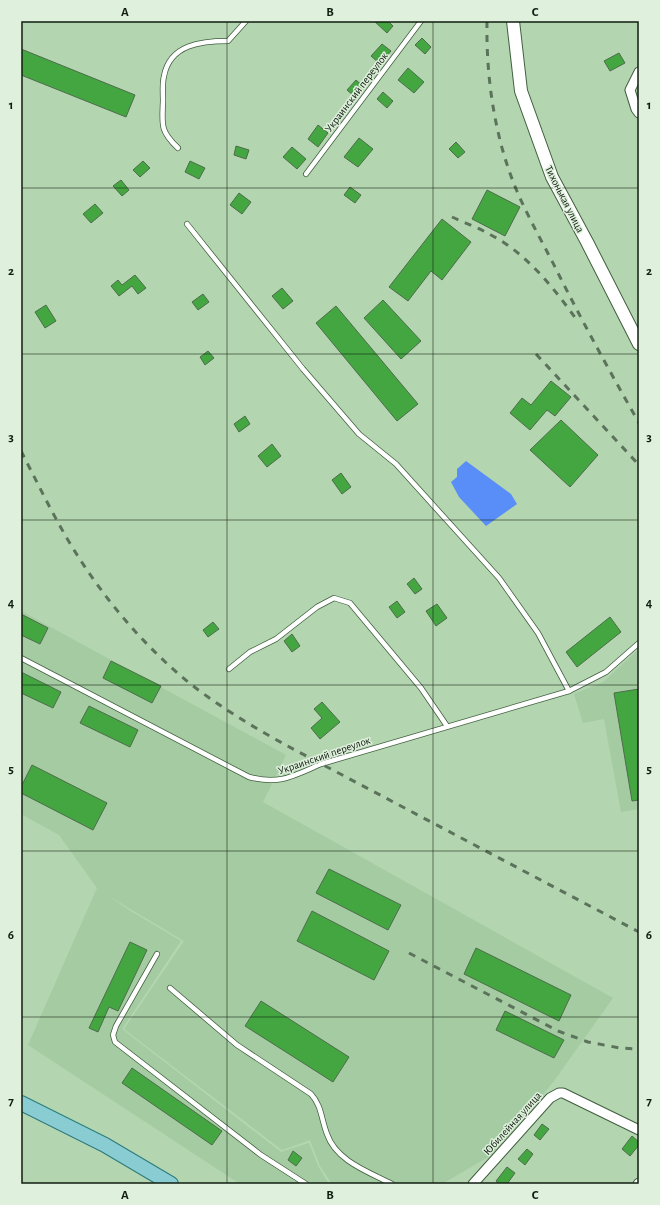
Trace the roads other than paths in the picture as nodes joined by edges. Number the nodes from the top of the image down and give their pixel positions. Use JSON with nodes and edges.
{"nodes":[{"id":1,"x":246,"y":21,"type":"edge"},
{"id":2,"x":421,"y":21,"type":"edge"},
{"id":3,"x":513,"y":21,"type":"edge"},
{"id":4,"x":639,"y":72,"type":"edge"},
{"id":5,"x":639,"y":113,"type":"edge"},
{"id":6,"x":178,"y":148,"type":"dead end"},
{"id":7,"x":306,"y":174,"type":"dead end"},
{"id":8,"x":186,"y":224,"type":"dead end"},
{"id":9,"x":639,"y":344,"type":"edge"},
{"id":10,"x":639,"y":643,"type":"edge"},
{"id":11,"x":21,"y":658,"type":"edge"},
{"id":12,"x":229,"y":669,"type":"dead end"},
{"id":13,"x":568,"y":691,"type":"junction"},
{"id":14,"x":447,"y":726,"type":"junction"},
{"id":15,"x":157,"y":954,"type":"dead end"},
{"id":16,"x":170,"y":988,"type":"dead end"},
{"id":17,"x":21,"y":1103,"type":"edge"},
{"id":18,"x":639,"y":1130,"type":"edge"},
{"id":19,"x":170,"y":1184,"type":"edge"},
{"id":20,"x":306,"y":1184,"type":"edge"},
{"id":21,"x":392,"y":1184,"type":"edge"},
{"id":22,"x":473,"y":1184,"type":"edge"}],
"edges":[{"from":1,"to":6,"type":"lane"},
{"from":2,"to":7,"type":"lane","name":"Украинский переулок"},
{"from":3,"to":9,"type":"street","name":"Тихонькая улица"},
{"from":4,"to":5,"type":"street"},
{"from":8,"to":13,"type":"lane"},
{"from":10,"to":13,"type":"lane","name":"Украинский переулок"},
{"from":11,"to":14,"type":"lane","name":"Украинский переулок"},
{"from":12,"to":14,"type":"lane"},
{"from":13,"to":14,"type":"lane","name":"Украинский переулок"},
{"from":15,"to":20,"type":"lane"},
{"from":16,"to":21,"type":"lane"},
{"from":17,"to":19,"type":"main road"},
{"from":18,"to":22,"type":"street","name":"Юбилейная улица"}]}
